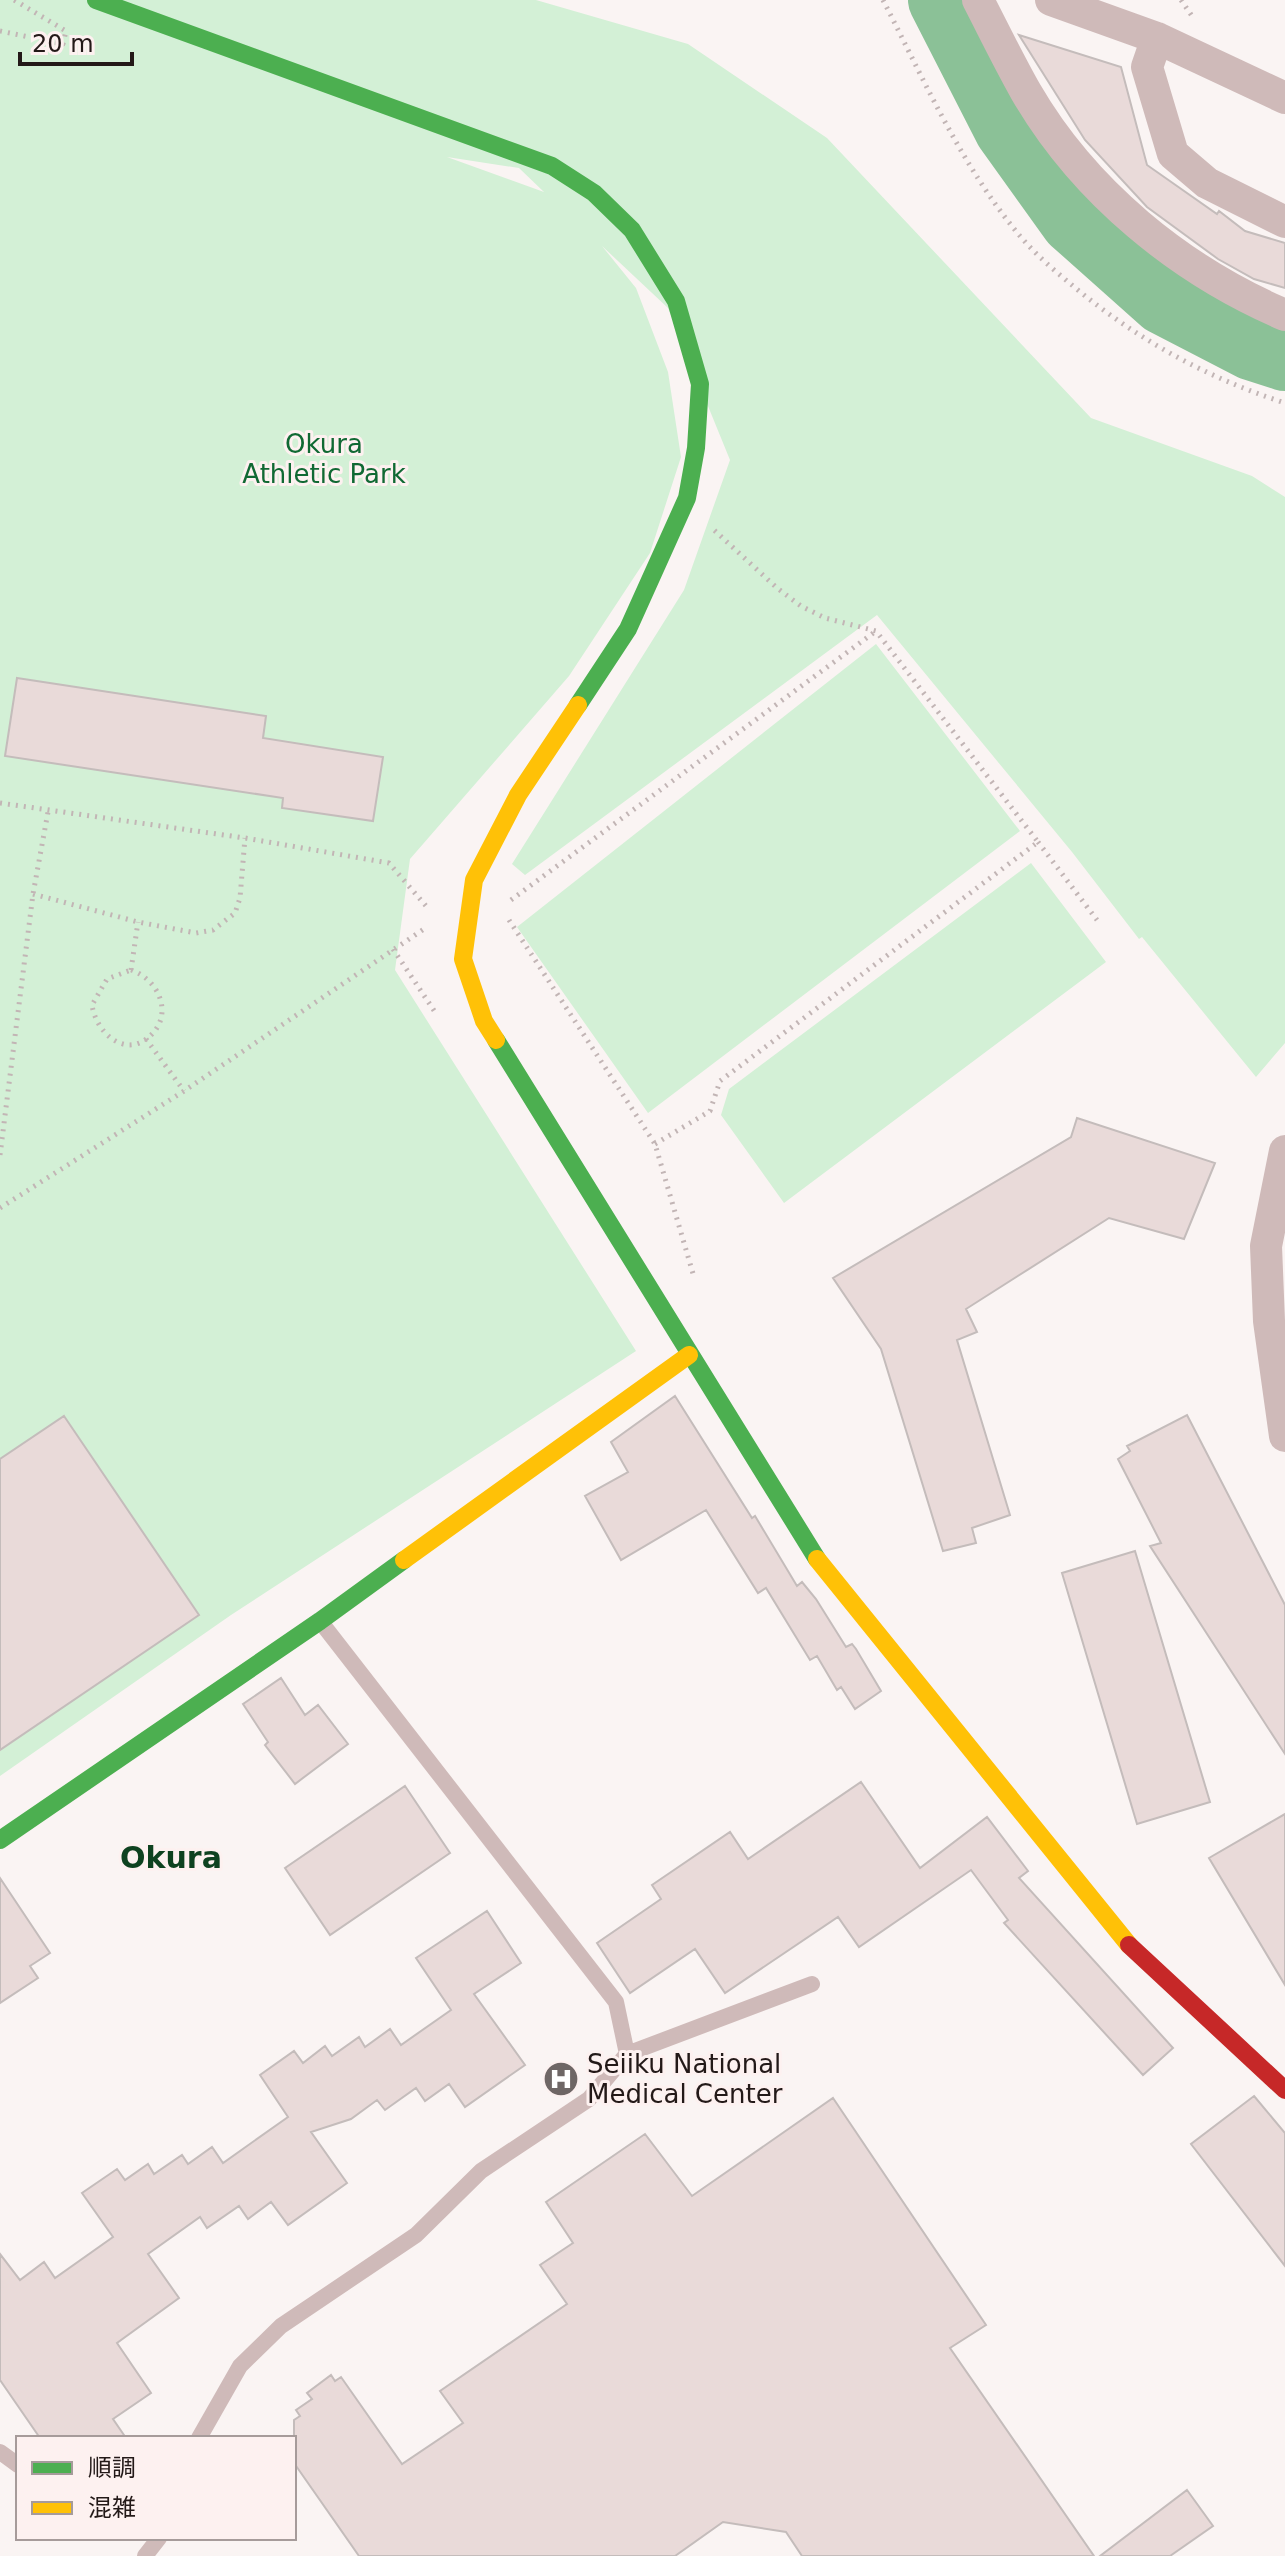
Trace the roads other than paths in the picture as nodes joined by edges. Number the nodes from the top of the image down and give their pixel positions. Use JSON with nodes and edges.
{"nodes":[{"id":1,"x":96,"y":0,"type":"edge"},
{"id":2,"x":978,"y":0,"type":"edge"},
{"id":3,"x":1051,"y":0,"type":"edge"},
{"id":4,"x":1157,"y":38,"type":"junction"},
{"id":5,"x":1285,"y":98,"type":"edge"},
{"id":6,"x":1285,"y":222,"type":"edge"},
{"id":7,"x":1285,"y":315,"type":"edge"},
{"id":8,"x":1285,"y":1151,"type":"edge"},
{"id":9,"x":689,"y":1355,"type":"junction"},
{"id":10,"x":1285,"y":1436,"type":"edge"},
{"id":11,"x":320,"y":1621,"type":"junction"},
{"id":12,"x":0,"y":1840,"type":"edge"},
{"id":13,"x":812,"y":1984,"type":"dead end"},
{"id":14,"x":627,"y":2054,"type":"junction"},
{"id":15,"x":1283,"y":2084,"type":"edge"},
{"id":16,"x":200,"y":2436,"type":"edge"}],
"edges":[{"from":1,"to":9,"type":"street"},
{"from":2,"to":7,"type":"street"},
{"from":3,"to":4,"type":"street"},
{"from":4,"to":5,"type":"street"},
{"from":4,"to":6,"type":"street"},
{"from":8,"to":10,"type":"street"},
{"from":9,"to":11,"type":"street"},
{"from":9,"to":15,"type":"street"},
{"from":11,"to":12,"type":"street"},
{"from":11,"to":14,"type":"lane"},
{"from":13,"to":14,"type":"lane"},
{"from":14,"to":16,"type":"lane"}]}
